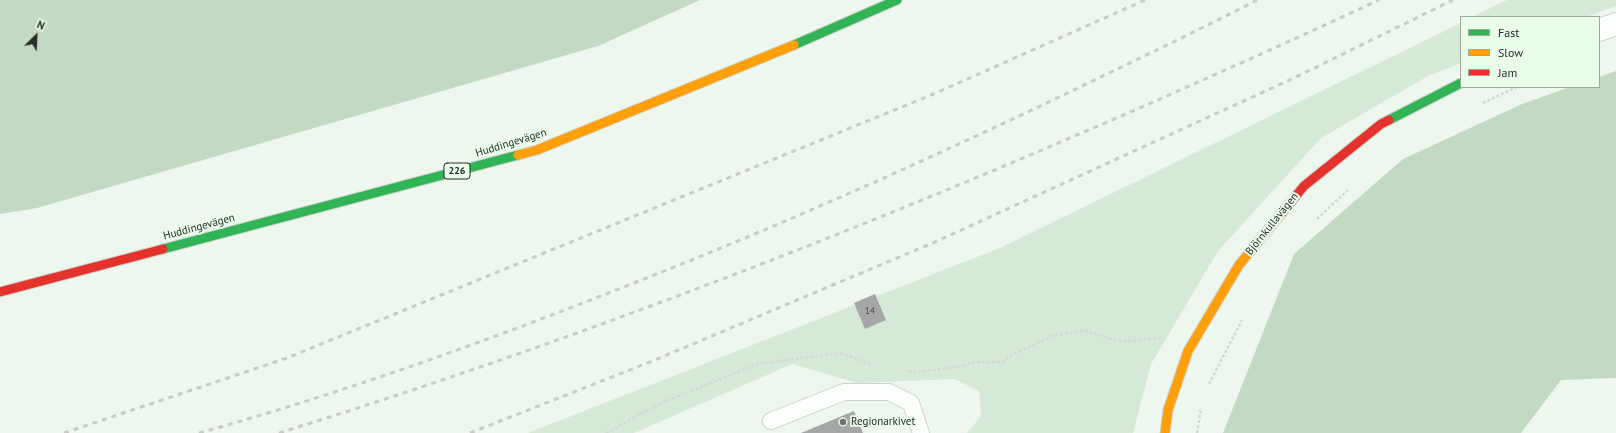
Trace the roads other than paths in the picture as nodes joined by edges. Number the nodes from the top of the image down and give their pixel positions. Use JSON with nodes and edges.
{"nodes":[{"id":1,"x":897,"y":0,"type":"edge"},
{"id":2,"x":1616,"y":24,"type":"edge"},
{"id":3,"x":1600,"y":30,"type":"edge"},
{"id":4,"x":1460,"y":84,"type":"edge"},
{"id":5,"x":0,"y":292,"type":"edge"},
{"id":6,"x":770,"y":421,"type":"dead end"},
{"id":7,"x":921,"y":433,"type":"edge"},
{"id":8,"x":1165,"y":433,"type":"edge"}],
"edges":[{"from":1,"to":5,"type":"main road","name":"Huddingevägen","number":"226"},
{"from":2,"to":3,"type":"street"},
{"from":4,"to":8,"type":"main road","name":"Björnkullavägen"},
{"from":6,"to":7,"type":"lane"}]}
